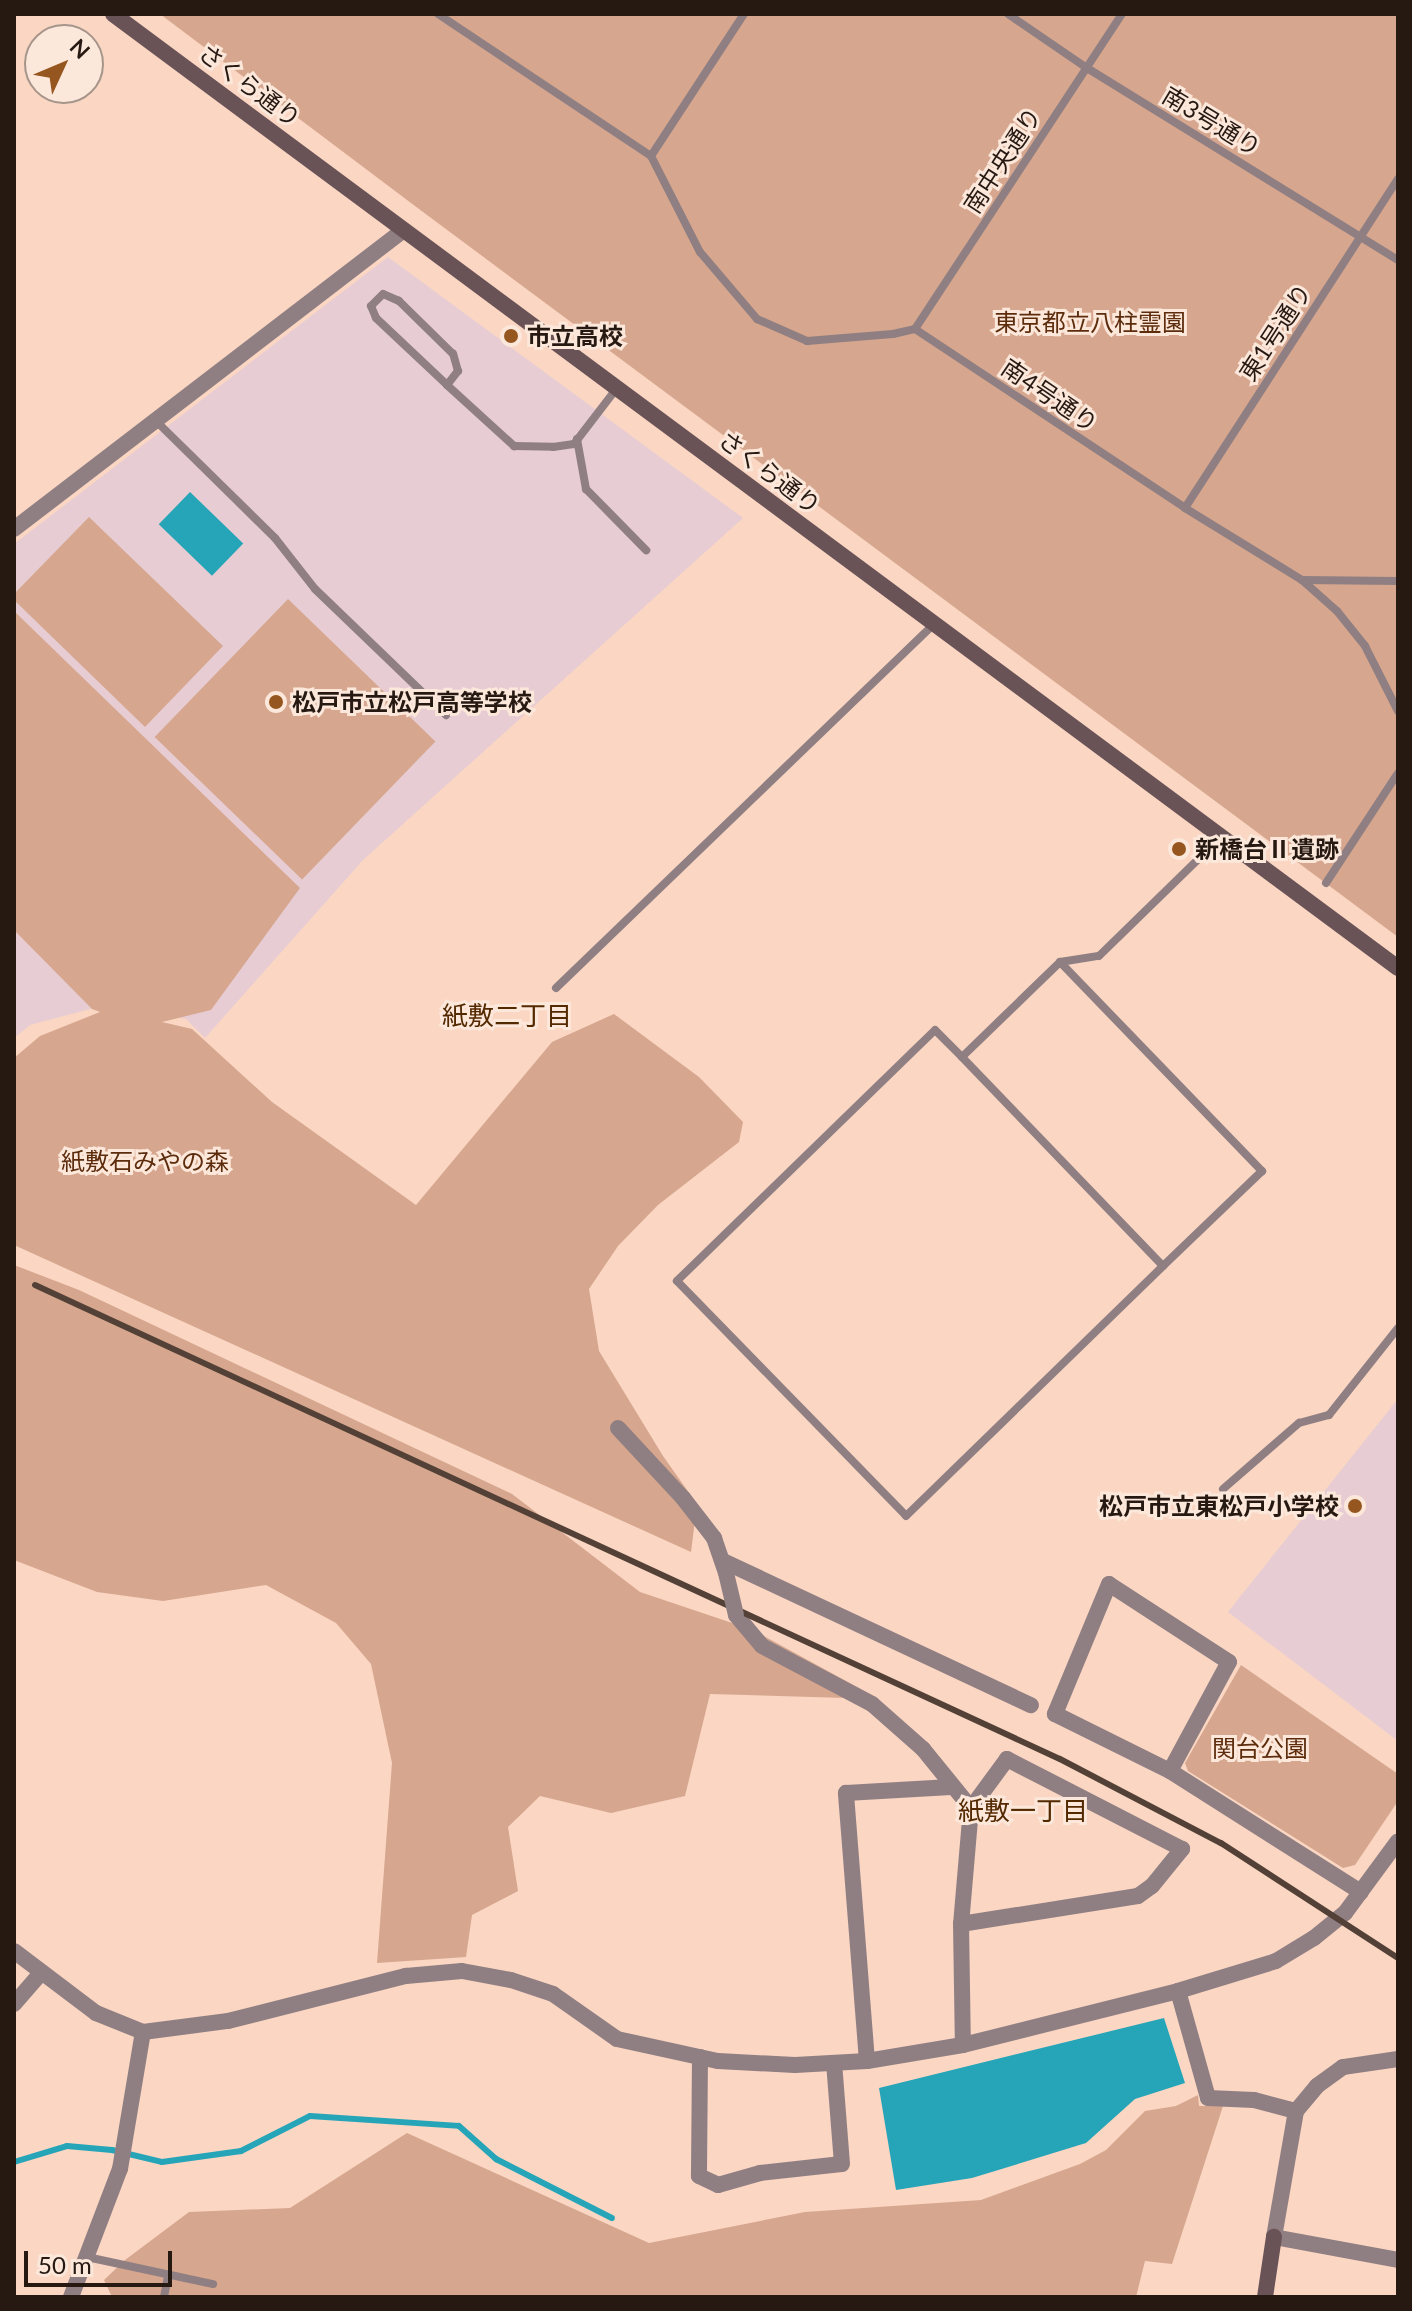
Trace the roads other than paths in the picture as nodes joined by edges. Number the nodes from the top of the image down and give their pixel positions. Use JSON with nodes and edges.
{"nodes":[{"id":1,"x":113,"y":14,"type":"edge"},
{"id":2,"x":438,"y":14,"type":"edge"},
{"id":3,"x":744,"y":14,"type":"edge"},
{"id":4,"x":1008,"y":14,"type":"edge"},
{"id":5,"x":1122,"y":14,"type":"edge"},
{"id":6,"x":1087,"y":68,"type":"junction"},
{"id":7,"x":651,"y":156,"type":"junction"},
{"id":8,"x":1398,"y":179,"type":"edge"},
{"id":9,"x":404,"y":230,"type":"junction"},
{"id":10,"x":1361,"y":236,"type":"junction"},
{"id":11,"x":1398,"y":260,"type":"edge"},
{"id":12,"x":915,"y":329,"type":"junction"},
{"id":13,"x":447,"y":385,"type":"junction"},
{"id":14,"x":617,"y":388,"type":"junction"},
{"id":15,"x":156,"y":421,"type":"junction"},
{"id":16,"x":577,"y":439,"type":"junction"},
{"id":17,"x":1185,"y":508,"type":"junction"},
{"id":18,"x":14,"y":529,"type":"edge"},
{"id":19,"x":646,"y":550,"type":"dead end"},
{"id":20,"x":1302,"y":580,"type":"junction"},
{"id":21,"x":1398,"y":581,"type":"edge"},
{"id":22,"x":935,"y":624,"type":"junction"},
{"id":23,"x":1398,"y":711,"type":"edge"},
{"id":24,"x":446,"y":715,"type":"dead end"},
{"id":25,"x":1398,"y":773,"type":"edge"},
{"id":26,"x":1221,"y":837,"type":"junction"},
{"id":27,"x":1326,"y":883,"type":"dead end"},
{"id":28,"x":1060,"y":962,"type":"junction"},
{"id":29,"x":1398,"y":968,"type":"edge"},
{"id":30,"x":556,"y":988,"type":"dead end"},
{"id":31,"x":962,"y":1057,"type":"junction"},
{"id":32,"x":1163,"y":1266,"type":"junction"},
{"id":33,"x":1398,"y":1328,"type":"edge"},
{"id":34,"x":618,"y":1428,"type":"dead end"},
{"id":35,"x":1223,"y":1489,"type":"dead end"},
{"id":36,"x":725,"y":1567,"type":"junction"},
{"id":37,"x":1031,"y":1705,"type":"dead end"},
{"id":38,"x":1170,"y":1771,"type":"junction"},
{"id":39,"x":951,"y":1787,"type":"junction"},
{"id":40,"x":971,"y":1808,"type":"junction"},
{"id":41,"x":1398,"y":1841,"type":"edge"},
{"id":42,"x":1361,"y":1892,"type":"junction"},
{"id":43,"x":961,"y":1924,"type":"junction"},
{"id":44,"x":14,"y":1951,"type":"edge"},
{"id":45,"x":41,"y":1973,"type":"junction"},
{"id":46,"x":1178,"y":1991,"type":"junction"},
{"id":47,"x":14,"y":2004,"type":"edge"},
{"id":48,"x":143,"y":2032,"type":"junction"},
{"id":49,"x":963,"y":2045,"type":"junction"},
{"id":50,"x":700,"y":2057,"type":"junction"},
{"id":51,"x":1398,"y":2059,"type":"edge"},
{"id":52,"x":867,"y":2061,"type":"junction"},
{"id":53,"x":834,"y":2063,"type":"junction"},
{"id":54,"x":1296,"y":2111,"type":"junction"},
{"id":55,"x":1274,"y":2237,"type":"junction"},
{"id":56,"x":87,"y":2257,"type":"junction"},
{"id":57,"x":1398,"y":2260,"type":"edge"},
{"id":58,"x":168,"y":2276,"type":"junction"},
{"id":59,"x":213,"y":2284,"type":"dead end"},
{"id":60,"x":71,"y":2297,"type":"edge"},
{"id":61,"x":164,"y":2297,"type":"edge"},
{"id":62,"x":1265,"y":2297,"type":"edge"}],
"edges":[{"from":1,"to":9,"type":"street","name":"さくら通り"},
{"from":2,"to":7,"type":"lane"},
{"from":3,"to":7,"type":"lane"},
{"from":4,"to":6,"type":"lane","name":"南3号通り"},
{"from":5,"to":6,"type":"lane","name":"南中央通り"},
{"from":6,"to":10,"type":"lane","name":"南3号通り"},
{"from":6,"to":12,"type":"lane","name":"南中央通り"},
{"from":7,"to":12,"type":"lane"},
{"from":8,"to":10,"type":"lane","name":"東1号通り"},
{"from":9,"to":14,"type":"street","name":"さくら通り"},
{"from":9,"to":15,"type":"street"},
{"from":10,"to":11,"type":"lane","name":"南3号通り"},
{"from":10,"to":17,"type":"lane","name":"東1号通り"},
{"from":12,"to":17,"type":"lane","name":"南4号通り"},
{"from":13,"to":13,"type":"lane"},
{"from":13,"to":16,"type":"lane"},
{"from":14,"to":16,"type":"lane"},
{"from":14,"to":22,"type":"street","name":"さくら通り"},
{"from":15,"to":18,"type":"street"},
{"from":15,"to":24,"type":"lane"},
{"from":16,"to":19,"type":"lane"},
{"from":17,"to":20,"type":"lane","name":"南4号通り"},
{"from":20,"to":21,"type":"lane"},
{"from":20,"to":23,"type":"lane","name":"南4号通り"},
{"from":22,"to":26,"type":"street","name":"さくら通り"},
{"from":22,"to":30,"type":"lane"},
{"from":25,"to":27,"type":"lane"},
{"from":26,"to":28,"type":"lane"},
{"from":26,"to":29,"type":"street","name":"さくら通り"},
{"from":28,"to":31,"type":"lane"},
{"from":28,"to":32,"type":"lane"},
{"from":31,"to":32,"type":"lane"},
{"from":31,"to":32,"type":"lane"},
{"from":33,"to":35,"type":"lane"},
{"from":34,"to":36,"type":"street"},
{"from":36,"to":37,"type":"street"},
{"from":36,"to":39,"type":"street","bridge":true},
{"from":38,"to":38,"type":"street"},
{"from":38,"to":42,"type":"street"},
{"from":39,"to":40,"type":"street"},
{"from":39,"to":52,"type":"street"},
{"from":40,"to":43,"type":"street"},
{"from":40,"to":43,"type":"street"},
{"from":41,"to":42,"type":"street"},
{"from":42,"to":46,"type":"street"},
{"from":43,"to":49,"type":"street"},
{"from":44,"to":45,"type":"street"},
{"from":45,"to":47,"type":"street"},
{"from":45,"to":48,"type":"street"},
{"from":46,"to":49,"type":"street"},
{"from":46,"to":54,"type":"street"},
{"from":48,"to":50,"type":"street"},
{"from":48,"to":56,"type":"street"},
{"from":49,"to":52,"type":"street"},
{"from":50,"to":53,"type":"street"},
{"from":50,"to":53,"type":"street"},
{"from":51,"to":54,"type":"street"},
{"from":52,"to":53,"type":"street"},
{"from":54,"to":55,"type":"street"},
{"from":55,"to":57,"type":"street"},
{"from":55,"to":62,"type":"street"},
{"from":56,"to":58,"type":"lane"},
{"from":56,"to":60,"type":"street"},
{"from":58,"to":59,"type":"lane"},
{"from":58,"to":61,"type":"lane"}]}
